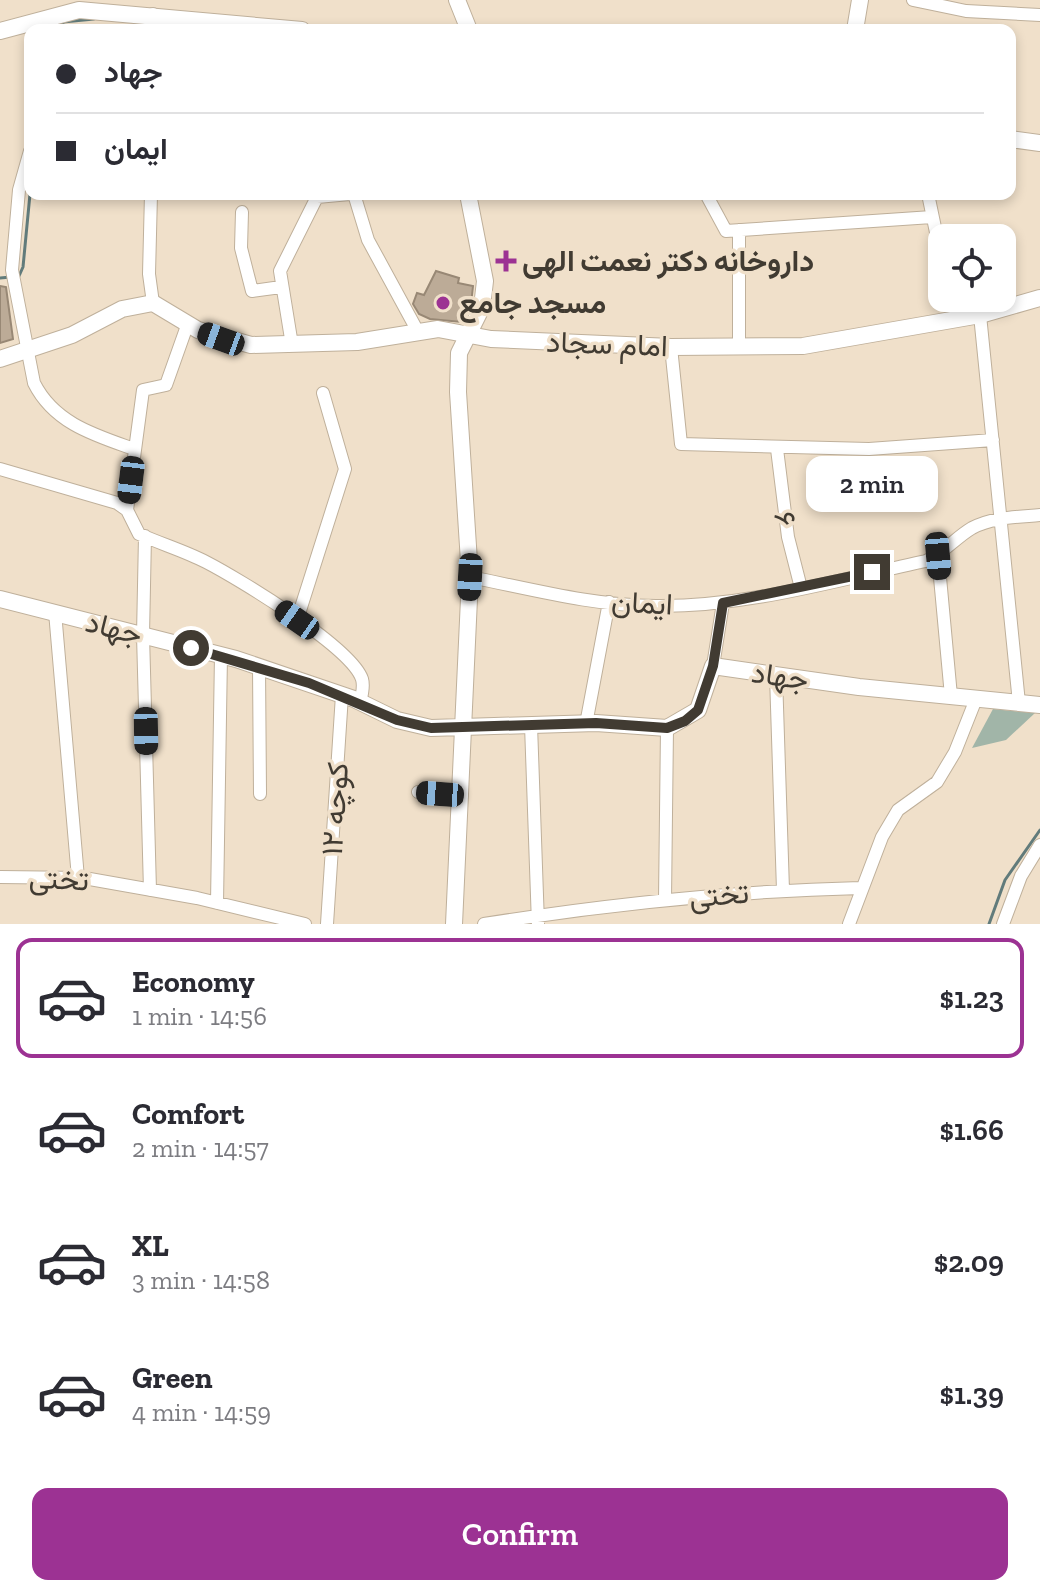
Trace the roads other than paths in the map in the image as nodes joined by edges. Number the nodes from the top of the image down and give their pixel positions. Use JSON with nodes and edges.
{"nodes":[{"id":1,"x":457,"y":0,"type":"edge"},
{"id":2,"x":860,"y":0,"type":"edge"},
{"id":3,"x":913,"y":0,"type":"edge"},
{"id":4,"x":80,"y":5,"type":"edge"},
{"id":5,"x":1040,"y":15,"type":"edge"},
{"id":6,"x":51,"y":23,"type":"edge"},
{"id":7,"x":153,"y":24,"type":"edge"},
{"id":8,"x":467,"y":24,"type":"edge"},
{"id":9,"x":856,"y":24,"type":"edge"},
{"id":10,"x":24,"y":27,"type":"edge"},
{"id":11,"x":0,"y":31,"type":"edge"},
{"id":12,"x":1016,"y":140,"type":"edge"},
{"id":13,"x":1040,"y":143,"type":"edge"},
{"id":14,"x":24,"y":172,"type":"edge"},
{"id":15,"x":151,"y":200,"type":"edge"},
{"id":16,"x":316,"y":200,"type":"edge"},
{"id":17,"x":354,"y":200,"type":"edge"},
{"id":18,"x":469,"y":200,"type":"edge"},
{"id":19,"x":709,"y":200,"type":"edge"},
{"id":20,"x":929,"y":200,"type":"edge"},
{"id":21,"x":242,"y":212,"type":"dead end"},
{"id":22,"x":932,"y":217,"type":"junction"},
{"id":23,"x":934,"y":224,"type":"edge"},
{"id":24,"x":739,"y":230,"type":"junction"},
{"id":25,"x":9,"y":273,"type":"edge"},
{"id":26,"x":281,"y":287,"type":"junction"},
{"id":27,"x":1040,"y":298,"type":"edge"},
{"id":28,"x":153,"y":303,"type":"junction"},
{"id":29,"x":956,"y":312,"type":"edge"},
{"id":30,"x":980,"y":315,"type":"junction"},
{"id":31,"x":958,"y":319,"type":"junction"},
{"id":32,"x":188,"y":323,"type":"junction"},
{"id":33,"x":417,"y":330,"type":"junction"},
{"id":34,"x":469,"y":336,"type":"junction"},
{"id":35,"x":292,"y":345,"type":"junction"},
{"id":36,"x":739,"y":346,"type":"junction"},
{"id":37,"x":671,"y":347,"type":"junction"},
{"id":38,"x":27,"y":351,"type":"junction"},
{"id":39,"x":0,"y":359,"type":"edge"},
{"id":40,"x":323,"y":393,"type":"dead end"},
{"id":41,"x":993,"y":440,"type":"junction"},
{"id":42,"x":134,"y":449,"type":"junction"},
{"id":43,"x":777,"y":449,"type":"junction"},
{"id":44,"x":0,"y":469,"type":"edge"},
{"id":45,"x":127,"y":510,"type":"junction"},
{"id":46,"x":1040,"y":515,"type":"edge"},
{"id":47,"x":1001,"y":519,"type":"junction"},
{"id":48,"x":145,"y":536,"type":"junction"},
{"id":49,"x":938,"y":556,"type":"junction"},
{"id":50,"x":470,"y":577,"type":"junction"},
{"id":51,"x":801,"y":588,"type":"junction"},
{"id":52,"x":0,"y":599,"type":"edge"},
{"id":53,"x":609,"y":602,"type":"junction"},
{"id":54,"x":723,"y":603,"type":"junction"},
{"id":55,"x":55,"y":612,"type":"junction"},
{"id":56,"x":297,"y":620,"type":"junction"},
{"id":57,"x":143,"y":635,"type":"junction"},
{"id":58,"x":221,"y":655,"type":"junction"},
{"id":59,"x":713,"y":666,"type":"junction"},
{"id":60,"x":259,"y":667,"type":"junction"},
{"id":61,"x":776,"y":676,"type":"junction"},
{"id":62,"x":342,"y":695,"type":"junction"},
{"id":63,"x":951,"y":696,"type":"junction"},
{"id":64,"x":976,"y":699,"type":"junction"},
{"id":65,"x":360,"y":702,"type":"junction"},
{"id":66,"x":1019,"y":703,"type":"junction"},
{"id":67,"x":1040,"y":705,"type":"edge"},
{"id":68,"x":586,"y":724,"type":"junction"},
{"id":69,"x":531,"y":725,"type":"junction"},
{"id":70,"x":466,"y":728,"type":"junction"},
{"id":71,"x":667,"y":728,"type":"junction"},
{"id":72,"x":418,"y":792,"type":"dead end"},
{"id":73,"x":260,"y":794,"type":"dead end"},
{"id":74,"x":462,"y":795,"type":"junction"},
{"id":75,"x":1040,"y":845,"type":"edge"},
{"id":76,"x":0,"y":877,"type":"edge"},
{"id":77,"x":78,"y":878,"type":"junction"},
{"id":78,"x":860,"y":888,"type":"junction"},
{"id":79,"x":150,"y":890,"type":"junction"},
{"id":80,"x":783,"y":890,"type":"junction"},
{"id":81,"x":665,"y":900,"type":"junction"},
{"id":82,"x":217,"y":903,"type":"junction"},
{"id":83,"x":538,"y":920,"type":"edge"},
{"id":84,"x":305,"y":924,"type":"edge"},
{"id":85,"x":327,"y":924,"type":"edge"},
{"id":86,"x":454,"y":924,"type":"edge"},
{"id":87,"x":484,"y":924,"type":"edge"},
{"id":88,"x":849,"y":924,"type":"edge"},
{"id":89,"x":1003,"y":924,"type":"edge"}],
"edges":[{"from":1,"to":8,"type":"street"},
{"from":2,"to":9,"type":"street"},
{"from":3,"to":5,"type":"street"},
{"from":4,"to":6,"type":"street"},
{"from":4,"to":7,"type":"street"},
{"from":10,"to":11,"type":"street"},
{"from":12,"to":13,"type":"street"},
{"from":14,"to":25,"type":"street"},
{"from":15,"to":28,"type":"street"},
{"from":16,"to":26,"type":"street"},
{"from":17,"to":33,"type":"street"},
{"from":18,"to":34,"type":"street"},
{"from":19,"to":24,"type":"street"},
{"from":20,"to":22,"type":"street"},
{"from":21,"to":26,"type":"street"},
{"from":22,"to":23,"type":"street"},
{"from":22,"to":24,"type":"street"},
{"from":24,"to":36,"type":"street"},
{"from":25,"to":38,"type":"street"},
{"from":26,"to":35,"type":"street"},
{"from":27,"to":30,"type":"street","name":"امام سجاد"},
{"from":28,"to":32,"type":"street","name":"امام سجاد"},
{"from":28,"to":38,"type":"street"},
{"from":29,"to":31,"type":"street"},
{"from":30,"to":31,"type":"street","name":"امام سجاد"},
{"from":30,"to":41,"type":"street"},
{"from":31,"to":36,"type":"street","name":"امام سجاد"},
{"from":32,"to":35,"type":"street","name":"امام سجاد"},
{"from":32,"to":42,"type":"street"},
{"from":33,"to":34,"type":"street","name":"امام سجاد"},
{"from":33,"to":35,"type":"street","name":"امام سجاد"},
{"from":34,"to":37,"type":"street","name":"امام سجاد"},
{"from":34,"to":50,"type":"street"},
{"from":36,"to":37,"type":"street","name":"امام سجاد"},
{"from":37,"to":43,"type":"street"},
{"from":38,"to":39,"type":"street"},
{"from":38,"to":42,"type":"street"},
{"from":40,"to":56,"type":"street"},
{"from":41,"to":43,"type":"street"},
{"from":41,"to":47,"type":"street"},
{"from":42,"to":45,"type":"street"},
{"from":43,"to":51,"type":"street","name":"۶"},
{"from":44,"to":45,"type":"street"},
{"from":45,"to":48,"type":"street"},
{"from":46,"to":47,"type":"street","name":"ایمان"},
{"from":47,"to":49,"type":"street","name":"ایمان"},
{"from":47,"to":66,"type":"street"},
{"from":48,"to":56,"type":"street"},
{"from":48,"to":57,"type":"street"},
{"from":49,"to":51,"type":"street","name":"ایمان"},
{"from":49,"to":63,"type":"street"},
{"from":50,"to":53,"type":"street","name":"ایمان"},
{"from":50,"to":70,"type":"street"},
{"from":51,"to":54,"type":"street","name":"ایمان"},
{"from":52,"to":55,"type":"street","name":"جهاد"},
{"from":53,"to":54,"type":"street","name":"ایمان"},
{"from":53,"to":68,"type":"street"},
{"from":54,"to":59,"type":"street"},
{"from":55,"to":57,"type":"street","name":"جهاد"},
{"from":55,"to":77,"type":"street"},
{"from":56,"to":65,"type":"street"},
{"from":57,"to":58,"type":"street","name":"جهاد"},
{"from":57,"to":79,"type":"street"},
{"from":58,"to":60,"type":"street","name":"جهاد"},
{"from":58,"to":82,"type":"street"},
{"from":59,"to":61,"type":"street","name":"جهاد"},
{"from":59,"to":71,"type":"street","name":"جهاد"},
{"from":60,"to":62,"type":"street","name":"جهاد"},
{"from":60,"to":73,"type":"street"},
{"from":61,"to":63,"type":"street","name":"جهاد"},
{"from":61,"to":80,"type":"street"},
{"from":62,"to":65,"type":"street","name":"جهاد"},
{"from":62,"to":85,"type":"street","name":"کوچه ۱۲"},
{"from":63,"to":64,"type":"street","name":"جهاد"},
{"from":64,"to":66,"type":"street","name":"جهاد"},
{"from":64,"to":78,"type":"street"},
{"from":65,"to":70,"type":"street","name":"جهاد"},
{"from":66,"to":67,"type":"street","name":"جهاد"},
{"from":68,"to":69,"type":"street","name":"جهاد"},
{"from":68,"to":71,"type":"street","name":"جهاد"},
{"from":69,"to":70,"type":"street","name":"جهاد"},
{"from":69,"to":83,"type":"street"},
{"from":70,"to":74,"type":"street"},
{"from":71,"to":81,"type":"street"},
{"from":72,"to":74,"type":"street"},
{"from":74,"to":86,"type":"street"},
{"from":75,"to":89,"type":"street"},
{"from":76,"to":77,"type":"street","name":"تختی"},
{"from":77,"to":79,"type":"street","name":"تختی"},
{"from":78,"to":80,"type":"street","name":"تختی"},
{"from":78,"to":88,"type":"street"},
{"from":79,"to":82,"type":"street","name":"تختی"},
{"from":80,"to":81,"type":"street","name":"تختی"},
{"from":81,"to":83,"type":"street","name":"تختی"},
{"from":82,"to":84,"type":"street","name":"تختی"},
{"from":83,"to":87,"type":"street","name":"تختی"}]}
